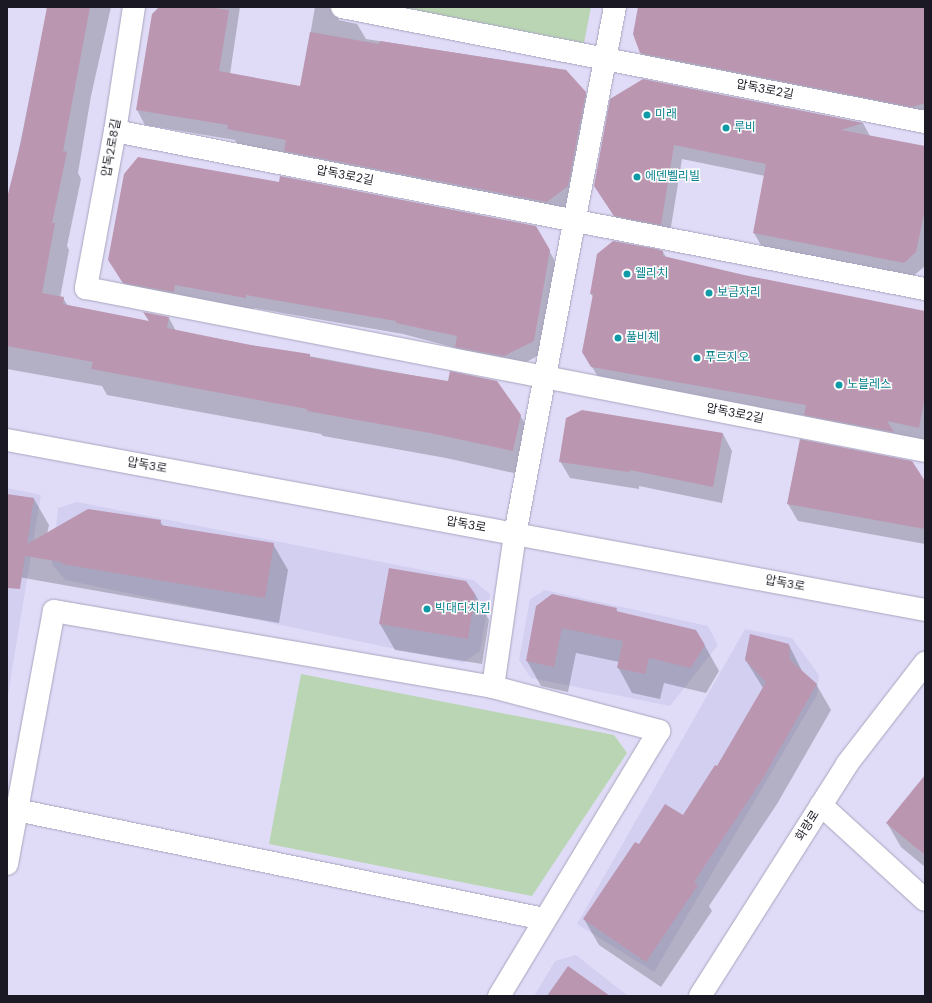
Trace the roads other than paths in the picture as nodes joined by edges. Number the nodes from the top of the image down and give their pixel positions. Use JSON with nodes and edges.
{"nodes":[{"id":1,"x":134,"y":7,"type":"edge"},
{"id":2,"x":342,"y":7,"type":"edge"},
{"id":3,"x":615,"y":7,"type":"edge"},
{"id":4,"x":605,"y":58,"type":"junction"},
{"id":5,"x":925,"y":122,"type":"edge"},
{"id":6,"x":115,"y":131,"type":"junction"},
{"id":7,"x":575,"y":220,"type":"junction"},
{"id":8,"x":86,"y":288,"type":"joint"},
{"id":9,"x":925,"y":290,"type":"edge"},
{"id":10,"x":545,"y":377,"type":"junction"},
{"id":11,"x":7,"y":440,"type":"edge"},
{"id":12,"x":925,"y":451,"type":"edge"},
{"id":13,"x":515,"y":534,"type":"junction"},
{"id":14,"x":925,"y":610,"type":"edge"},
{"id":15,"x":925,"y":663,"type":"edge"},
{"id":16,"x":493,"y":686,"type":"junction"},
{"id":17,"x":821,"y":805,"type":"junction"},
{"id":18,"x":12,"y":809,"type":"edge"},
{"id":19,"x":7,"y":864,"type":"edge"},
{"id":20,"x":925,"y":900,"type":"edge"},
{"id":21,"x":544,"y":919,"type":"junction"},
{"id":22,"x":499,"y":996,"type":"edge"},
{"id":23,"x":700,"y":996,"type":"edge"}],
"edges":[{"from":1,"to":6,"type":"street","name":"압독2로8길"},
{"from":2,"to":4,"type":"street","name":"압독3로2길"},
{"from":3,"to":4,"type":"street"},
{"from":4,"to":5,"type":"street","name":"압독3로2길"},
{"from":4,"to":7,"type":"street"},
{"from":6,"to":7,"type":"street","name":"압독3로2길"},
{"from":6,"to":8,"type":"street","name":"압독2로8길"},
{"from":7,"to":9,"type":"street","name":"압독3로2길"},
{"from":7,"to":10,"type":"street"},
{"from":8,"to":10,"type":"street","name":"압독3로2길"},
{"from":10,"to":12,"type":"street","name":"압독3로2길"},
{"from":10,"to":13,"type":"street"},
{"from":11,"to":13,"type":"street","name":"압독3로"},
{"from":13,"to":14,"type":"street","name":"압독3로"},
{"from":13,"to":16,"type":"street"},
{"from":15,"to":17,"type":"street","name":"화랑로"},
{"from":16,"to":18,"type":"street"},
{"from":16,"to":21,"type":"street"},
{"from":17,"to":20,"type":"street"},
{"from":17,"to":23,"type":"street","name":"화랑로"},
{"from":18,"to":19,"type":"street"},
{"from":18,"to":21,"type":"street"},
{"from":21,"to":22,"type":"street"}]}
